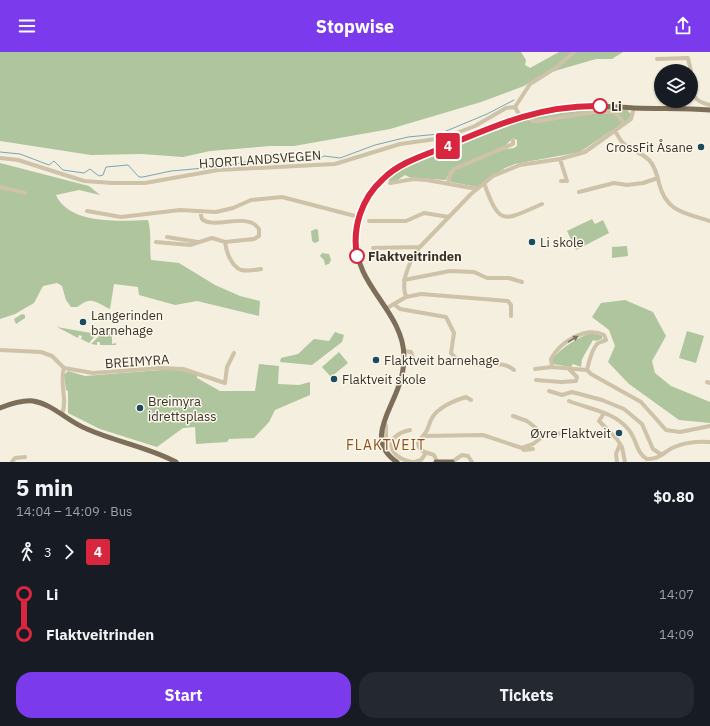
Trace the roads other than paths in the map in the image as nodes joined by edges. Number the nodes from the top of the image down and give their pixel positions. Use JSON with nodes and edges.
{"nodes":[{"id":1,"x":574,"y":52,"type":"edge"},
{"id":2,"x":657,"y":59,"type":"dead end"},
{"id":3,"x":689,"y":64,"type":"edge"},
{"id":4,"x":698,"y":102,"type":"edge"},
{"id":5,"x":710,"y":105,"type":"edge"},
{"id":6,"x":515,"y":107,"type":"junction"},
{"id":7,"x":634,"y":108,"type":"junction"},
{"id":8,"x":710,"y":110,"type":"edge"},
{"id":9,"x":521,"y":118,"type":"junction"},
{"id":10,"x":530,"y":119,"type":"dead end"},
{"id":11,"x":624,"y":123,"type":"junction"},
{"id":12,"x":615,"y":130,"type":"junction"},
{"id":13,"x":513,"y":140,"type":"dead end"},
{"id":14,"x":0,"y":158,"type":"edge"},
{"id":15,"x":560,"y":159,"type":"junction"},
{"id":16,"x":658,"y":178,"type":"junction"},
{"id":17,"x":561,"y":181,"type":"dead end"},
{"id":18,"x":390,"y":183,"type":"dead end"},
{"id":19,"x":448,"y":183,"type":"junction"},
{"id":20,"x":484,"y":183,"type":"junction"},
{"id":21,"x":0,"y":187,"type":"edge"},
{"id":22,"x":477,"y":189,"type":"junction"},
{"id":23,"x":579,"y":192,"type":"dead end"},
{"id":24,"x":25,"y":193,"type":"dead end"},
{"id":25,"x":542,"y":204,"type":"dead end"},
{"id":26,"x":87,"y":211,"type":"dead end"},
{"id":27,"x":200,"y":211,"type":"junction"},
{"id":28,"x":359,"y":217,"type":"junction"},
{"id":29,"x":449,"y":217,"type":"junction"},
{"id":30,"x":369,"y":221,"type":"dead end"},
{"id":31,"x":710,"y":221,"type":"edge"},
{"id":32,"x":167,"y":237,"type":"dead end"},
{"id":33,"x":156,"y":242,"type":"dead end"},
{"id":34,"x":198,"y":242,"type":"junction"},
{"id":35,"x":225,"y":242,"type":"junction"},
{"id":36,"x":373,"y":248,"type":"dead end"},
{"id":37,"x":413,"y":256,"type":"dead end"},
{"id":38,"x":261,"y":270,"type":"dead end"},
{"id":39,"x":404,"y":280,"type":"junction"},
{"id":40,"x":522,"y":282,"type":"dead end"},
{"id":41,"x":406,"y":297,"type":"junction"},
{"id":42,"x":394,"y":304,"type":"junction"},
{"id":43,"x":387,"y":308,"type":"junction"},
{"id":44,"x":511,"y":316,"type":"dead end"},
{"id":45,"x":0,"y":350,"type":"edge"},
{"id":46,"x":403,"y":351,"type":"junction"},
{"id":47,"x":234,"y":353,"type":"dead end"},
{"id":48,"x":414,"y":361,"type":"dead end"},
{"id":49,"x":552,"y":367,"type":"junction"},
{"id":50,"x":64,"y":368,"type":"junction"},
{"id":51,"x":535,"y":369,"type":"dead end"},
{"id":52,"x":568,"y":369,"type":"junction"},
{"id":53,"x":514,"y":370,"type":"dead end"},
{"id":54,"x":587,"y":370,"type":"junction"},
{"id":55,"x":536,"y":380,"type":"dead end"},
{"id":56,"x":549,"y":391,"type":"dead end"},
{"id":57,"x":471,"y":400,"type":"dead end"},
{"id":58,"x":569,"y":401,"type":"dead end"},
{"id":59,"x":0,"y":408,"type":"edge"},
{"id":60,"x":604,"y":413,"type":"junction"},
{"id":61,"x":62,"y":414,"type":"junction"},
{"id":62,"x":513,"y":416,"type":"dead end"},
{"id":63,"x":710,"y":426,"type":"edge"},
{"id":64,"x":410,"y":430,"type":"dead end"},
{"id":65,"x":573,"y":432,"type":"dead end"},
{"id":66,"x":545,"y":435,"type":"junction"},
{"id":67,"x":423,"y":436,"type":"junction"},
{"id":68,"x":710,"y":442,"type":"edge"},
{"id":69,"x":620,"y":444,"type":"junction"},
{"id":70,"x":522,"y":448,"type":"junction"},
{"id":71,"x":533,"y":449,"type":"dead end"},
{"id":72,"x":426,"y":453,"type":"junction"},
{"id":73,"x":662,"y":455,"type":"junction"},
{"id":74,"x":25,"y":457,"type":"dead end"},
{"id":75,"x":12,"y":462,"type":"edge"},
{"id":76,"x":176,"y":462,"type":"edge"},
{"id":77,"x":397,"y":462,"type":"edge"},
{"id":78,"x":413,"y":462,"type":"edge"},
{"id":79,"x":436,"y":462,"type":"edge"},
{"id":80,"x":452,"y":462,"type":"edge"},
{"id":81,"x":472,"y":462,"type":"edge"},
{"id":82,"x":617,"y":462,"type":"edge"},
{"id":83,"x":625,"y":462,"type":"edge"}],
"edges":[{"from":1,"to":6,"type":"street"},
{"from":2,"to":3,"type":"street"},
{"from":4,"to":5,"type":"street"},
{"from":6,"to":9,"type":"street"},
{"from":6,"to":14,"type":"street","name":"HJORTLANDSVEGEN"},
{"from":7,"to":8,"type":"main road"},
{"from":7,"to":9,"type":"main road"},
{"from":7,"to":11,"type":"street"},
{"from":9,"to":28,"type":"main road"},
{"from":10,"to":11,"type":"street"},
{"from":11,"to":12,"type":"street"},
{"from":12,"to":15,"type":"street"},
{"from":12,"to":16,"type":"street"},
{"from":13,"to":19,"type":"street"},
{"from":15,"to":17,"type":"street"},
{"from":15,"to":20,"type":"street"},
{"from":16,"to":23,"type":"street"},
{"from":16,"to":31,"type":"street"},
{"from":18,"to":19,"type":"street"},
{"from":19,"to":22,"type":"street"},
{"from":20,"to":22,"type":"street"},
{"from":20,"to":25,"type":"street"},
{"from":21,"to":24,"type":"street"},
{"from":22,"to":29,"type":"street"},
{"from":26,"to":27,"type":"street"},
{"from":27,"to":28,"type":"street"},
{"from":27,"to":35,"type":"street"},
{"from":28,"to":43,"type":"main road"},
{"from":29,"to":30,"type":"street"},
{"from":29,"to":36,"type":"street"},
{"from":32,"to":34,"type":"street"},
{"from":33,"to":34,"type":"street"},
{"from":34,"to":35,"type":"street"},
{"from":35,"to":38,"type":"street"},
{"from":37,"to":39,"type":"street"},
{"from":39,"to":40,"type":"street"},
{"from":39,"to":41,"type":"street"},
{"from":41,"to":42,"type":"street"},
{"from":41,"to":44,"type":"street"},
{"from":42,"to":43,"type":"street"},
{"from":42,"to":53,"type":"street"},
{"from":43,"to":46,"type":"main road"},
{"from":45,"to":50,"type":"street"},
{"from":46,"to":48,"type":"street"},
{"from":46,"to":77,"type":"main road"},
{"from":47,"to":50,"type":"street","name":"BREIMYRA"},
{"from":49,"to":51,"type":"street"},
{"from":49,"to":52,"type":"street"},
{"from":49,"to":54,"type":"street","one_way":true},
{"from":50,"to":61,"type":"street"},
{"from":52,"to":54,"type":"street"},
{"from":52,"to":55,"type":"street"},
{"from":54,"to":63,"type":"street"},
{"from":56,"to":73,"type":"street"},
{"from":57,"to":67,"type":"street"},
{"from":58,"to":60,"type":"street"},
{"from":59,"to":61,"type":"main road"},
{"from":60,"to":69,"type":"street"},
{"from":60,"to":73,"type":"street"},
{"from":61,"to":76,"type":"main road"},
{"from":62,"to":66,"type":"street"},
{"from":64,"to":78,"type":"street"},
{"from":65,"to":66,"type":"street"},
{"from":66,"to":70,"type":"street"},
{"from":67,"to":70,"type":"street"},
{"from":67,"to":72,"type":"street"},
{"from":68,"to":73,"type":"street"},
{"from":69,"to":82,"type":"street"},
{"from":69,"to":83,"type":"street"},
{"from":70,"to":71,"type":"street"},
{"from":72,"to":78,"type":"street"},
{"from":72,"to":79,"type":"street"},
{"from":74,"to":75,"type":"street"},
{"from":79,"to":80,"type":"main road"},
{"from":80,"to":81,"type":"street"}]}
